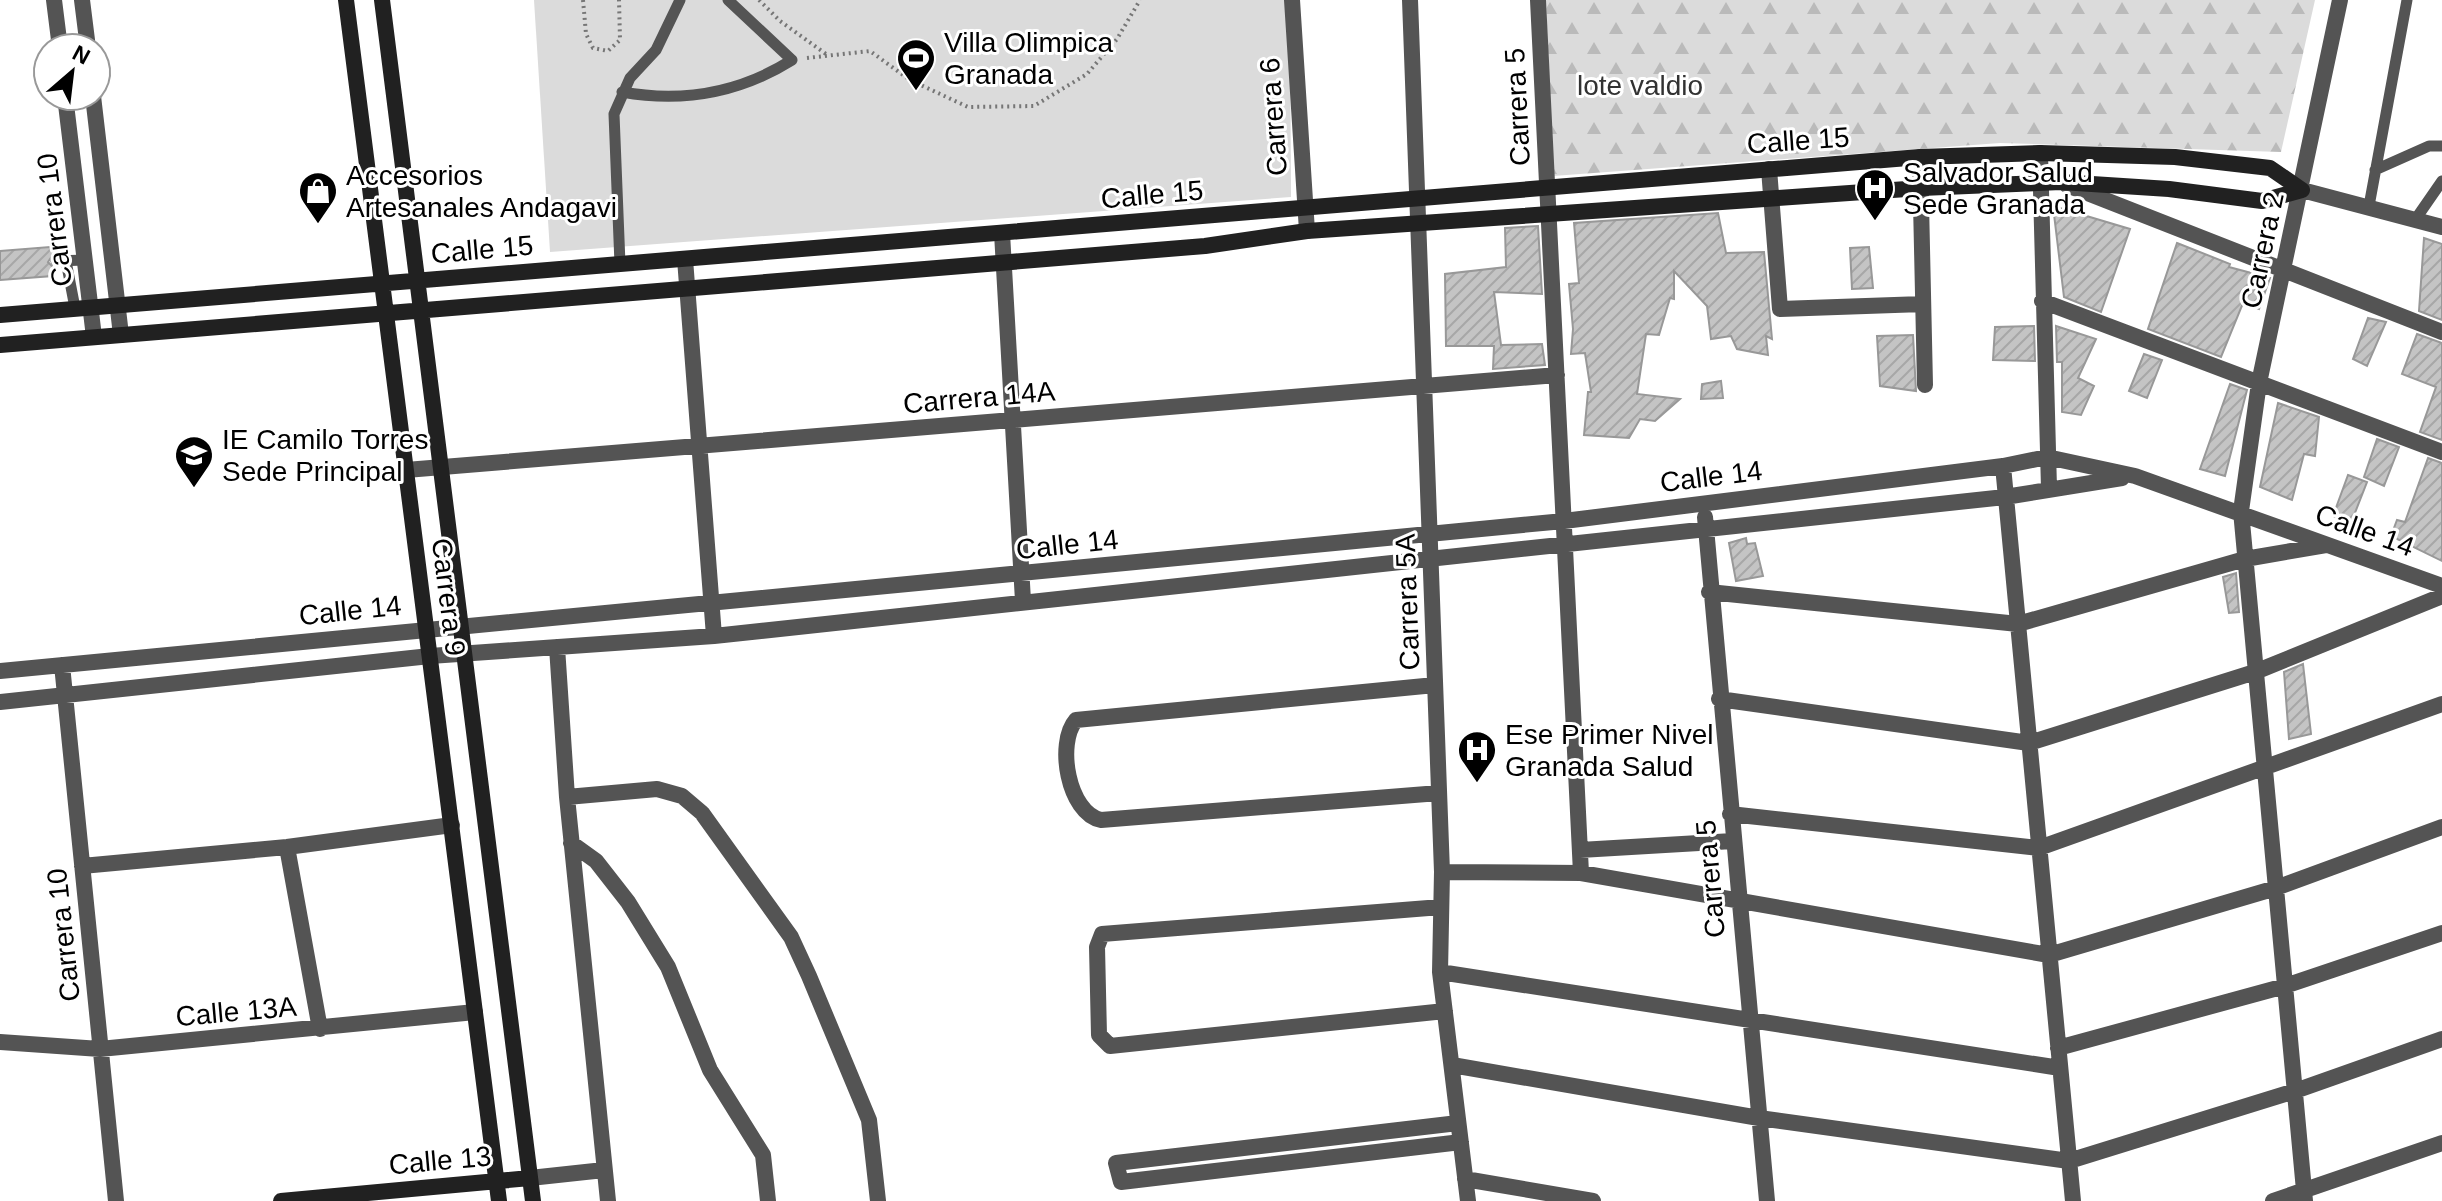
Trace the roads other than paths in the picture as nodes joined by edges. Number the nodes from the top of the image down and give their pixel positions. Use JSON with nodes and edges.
{"nodes":[{"id":1,"x":54,"y":0,"type":"edge"},
{"id":2,"x":82,"y":0,"type":"edge"},
{"id":3,"x":346,"y":0,"type":"edge"},
{"id":4,"x":382,"y":0,"type":"edge"},
{"id":5,"x":680,"y":0,"type":"edge"},
{"id":6,"x":728,"y":0,"type":"edge"},
{"id":7,"x":1292,"y":0,"type":"edge"},
{"id":8,"x":1410,"y":0,"type":"edge"},
{"id":9,"x":1538,"y":0,"type":"edge"},
{"id":10,"x":2340,"y":0,"type":"edge"},
{"id":11,"x":2407,"y":0,"type":"edge"},
{"id":12,"x":58,"y":32,"type":"edge"},
{"id":13,"x":86,"y":32,"type":"edge"},
{"id":14,"x":622,"y":92,"type":"junction"},
{"id":15,"x":67,"y":112,"type":"edge"},
{"id":16,"x":95,"y":112,"type":"edge"},
{"id":17,"x":2442,"y":146,"type":"edge"},
{"id":18,"x":2040,"y":153,"type":"junction"},
{"id":19,"x":1920,"y":157,"type":"junction"},
{"id":20,"x":1769,"y":169,"type":"junction"},
{"id":21,"x":2375,"y":170,"type":"junction"},
{"id":22,"x":2442,"y":181,"type":"edge"},
{"id":23,"x":2061,"y":182,"type":"junction"},
{"id":24,"x":2041,"y":183,"type":"junction"},
{"id":25,"x":1547,"y":186,"type":"junction"},
{"id":26,"x":1921,"y":188,"type":"junction"},
{"id":27,"x":2302,"y":190,"type":"junction"},
{"id":28,"x":1771,"y":195,"type":"junction"},
{"id":29,"x":1419,"y":196,"type":"junction"},
{"id":30,"x":1305,"y":205,"type":"junction"},
{"id":31,"x":2369,"y":206,"type":"junction"},
{"id":32,"x":1549,"y":212,"type":"junction"},
{"id":33,"x":2415,"y":220,"type":"junction"},
{"id":34,"x":1420,"y":222,"type":"junction"},
{"id":35,"x":2442,"y":227,"type":"edge"},
{"id":36,"x":1307,"y":231,"type":"junction"},
{"id":37,"x":1002,"y":233,"type":"junction"},
{"id":38,"x":685,"y":259,"type":"junction"},
{"id":39,"x":85,"y":260,"type":"junction"},
{"id":40,"x":1004,"y":262,"type":"junction"},
{"id":41,"x":620,"y":264,"type":"junction"},
{"id":42,"x":2285,"y":271,"type":"junction"},
{"id":43,"x":417,"y":281,"type":"junction"},
{"id":44,"x":382,"y":284,"type":"junction"},
{"id":45,"x":687,"y":288,"type":"junction"},
{"id":46,"x":2042,"y":301,"type":"junction"},
{"id":47,"x":1923,"y":304,"type":"junction"},
{"id":48,"x":118,"y":305,"type":"junction"},
{"id":49,"x":83,"y":308,"type":"junction"},
{"id":50,"x":421,"y":310,"type":"junction"},
{"id":51,"x":386,"y":313,"type":"junction"},
{"id":52,"x":0,"y":315,"type":"edge"},
{"id":53,"x":2442,"y":332,"type":"edge"},
{"id":54,"x":121,"y":335,"type":"junction"},
{"id":55,"x":94,"y":337,"type":"junction"},
{"id":56,"x":0,"y":345,"type":"edge"},
{"id":57,"x":1557,"y":375,"type":"junction"},
{"id":58,"x":2259,"y":383,"type":"junction"},
{"id":59,"x":1426,"y":385,"type":"junction"},
{"id":60,"x":1925,"y":385,"type":"dead end"},
{"id":61,"x":1013,"y":420,"type":"junction"},
{"id":62,"x":699,"y":446,"type":"junction"},
{"id":63,"x":2442,"y":452,"type":"edge"},
{"id":64,"x":2047,"y":457,"type":"junction"},
{"id":65,"x":2003,"y":466,"type":"junction"},
{"id":66,"x":440,"y":467,"type":"junction"},
{"id":67,"x":406,"y":470,"type":"junction"},
{"id":68,"x":2135,"y":476,"type":"junction"},
{"id":69,"x":2049,"y":488,"type":"junction"},
{"id":70,"x":2005,"y":497,"type":"junction"},
{"id":71,"x":1704,"y":504,"type":"junction"},
{"id":72,"x":2241,"y":511,"type":"junction"},
{"id":73,"x":1564,"y":521,"type":"junction"},
{"id":74,"x":1706,"y":526,"type":"junction"},
{"id":75,"x":1430,"y":531,"type":"junction"},
{"id":76,"x":2328,"y":545,"type":"junction"},
{"id":77,"x":1565,"y":546,"type":"junction"},
{"id":78,"x":1431,"y":558,"type":"junction"},
{"id":79,"x":2245,"y":559,"type":"junction"},
{"id":80,"x":1022,"y":575,"type":"junction"},
{"id":81,"x":2442,"y":586,"type":"edge"},
{"id":82,"x":1709,"y":592,"type":"junction"},
{"id":83,"x":2442,"y":596,"type":"edge"},
{"id":84,"x":1023,"y":601,"type":"junction"},
{"id":85,"x":712,"y":602,"type":"junction"},
{"id":86,"x":2018,"y":624,"type":"junction"},
{"id":87,"x":460,"y":627,"type":"junction"},
{"id":88,"x":427,"y":629,"type":"junction"},
{"id":89,"x":714,"y":636,"type":"junction"},
{"id":90,"x":557,"y":647,"type":"junction"},
{"id":91,"x":464,"y":654,"type":"junction"},
{"id":92,"x":430,"y":656,"type":"junction"},
{"id":93,"x":62,"y":665,"type":"junction"},
{"id":94,"x":0,"y":671,"type":"edge"},
{"id":95,"x":2255,"y":672,"type":"junction"},
{"id":96,"x":1435,"y":685,"type":"junction"},
{"id":97,"x":65,"y":695,"type":"junction"},
{"id":98,"x":1719,"y":699,"type":"junction"},
{"id":99,"x":0,"y":702,"type":"edge"},
{"id":100,"x":2442,"y":704,"type":"edge"},
{"id":101,"x":2029,"y":743,"type":"junction"},
{"id":102,"x":2265,"y":770,"type":"junction"},
{"id":103,"x":1439,"y":793,"type":"junction"},
{"id":104,"x":567,"y":797,"type":"junction"},
{"id":105,"x":1730,"y":814,"type":"junction"},
{"id":106,"x":452,"y":825,"type":"junction"},
{"id":107,"x":2442,"y":827,"type":"edge"},
{"id":108,"x":1733,"y":841,"type":"junction"},
{"id":109,"x":571,"y":843,"type":"junction"},
{"id":110,"x":287,"y":847,"type":"junction"},
{"id":111,"x":2039,"y":848,"type":"junction"},
{"id":112,"x":1580,"y":850,"type":"junction"},
{"id":113,"x":82,"y":866,"type":"junction"},
{"id":114,"x":1442,"y":872,"type":"junction"},
{"id":115,"x":1581,"y":873,"type":"junction"},
{"id":116,"x":2276,"y":888,"type":"junction"},
{"id":117,"x":1738,"y":898,"type":"junction"},
{"id":118,"x":1441,"y":907,"type":"junction"},
{"id":119,"x":2442,"y":933,"type":"edge"},
{"id":120,"x":2049,"y":955,"type":"junction"},
{"id":121,"x":1440,"y":972,"type":"junction"},
{"id":122,"x":2285,"y":986,"type":"junction"},
{"id":123,"x":1445,"y":1011,"type":"junction"},
{"id":124,"x":475,"y":1012,"type":"junction"},
{"id":125,"x":1750,"y":1021,"type":"junction"},
{"id":126,"x":320,"y":1029,"type":"junction"},
{"id":127,"x":2442,"y":1039,"type":"edge"},
{"id":128,"x":0,"y":1042,"type":"edge"},
{"id":129,"x":2058,"y":1048,"type":"junction"},
{"id":130,"x":100,"y":1049,"type":"junction"},
{"id":131,"x":1452,"y":1065,"type":"junction"},
{"id":132,"x":2060,"y":1068,"type":"junction"},
{"id":133,"x":2295,"y":1091,"type":"junction"},
{"id":134,"x":1759,"y":1118,"type":"junction"},
{"id":135,"x":1458,"y":1123,"type":"junction"},
{"id":136,"x":1461,"y":1142,"type":"junction"},
{"id":137,"x":2442,"y":1143,"type":"edge"},
{"id":138,"x":2069,"y":1161,"type":"junction"},
{"id":139,"x":604,"y":1170,"type":"junction"},
{"id":140,"x":530,"y":1178,"type":"junction"},
{"id":141,"x":1465,"y":1179,"type":"junction"},
{"id":142,"x":497,"y":1181,"type":"junction"},
{"id":143,"x":2304,"y":1196,"type":"edge"},
{"id":144,"x":116,"y":1201,"type":"edge"},
{"id":145,"x":281,"y":1201,"type":"edge"},
{"id":146,"x":499,"y":1201,"type":"edge"},
{"id":147,"x":533,"y":1201,"type":"edge"},
{"id":148,"x":607,"y":1201,"type":"edge"},
{"id":149,"x":768,"y":1201,"type":"edge"},
{"id":150,"x":878,"y":1201,"type":"edge"},
{"id":151,"x":1468,"y":1201,"type":"edge"},
{"id":152,"x":1593,"y":1201,"type":"edge"},
{"id":153,"x":1767,"y":1201,"type":"edge"},
{"id":154,"x":2073,"y":1201,"type":"edge"},
{"id":155,"x":2273,"y":1201,"type":"edge"}],
"edges":[{"from":1,"to":12,"type":"street"},
{"from":2,"to":13,"type":"street"},
{"from":3,"to":44,"type":"street","name":"Carrera 9"},
{"from":4,"to":43,"type":"street","name":"Carrera 9"},
{"from":5,"to":14,"type":"lane"},
{"from":6,"to":14,"type":"lane"},
{"from":7,"to":30,"type":"street","name":"Carrera 6"},
{"from":8,"to":29,"type":"street","name":"Carrera 5A"},
{"from":9,"to":25,"type":"street","name":"Carrera 5"},
{"from":10,"to":27,"type":"street","name":"Carrera 2"},
{"from":11,"to":21,"type":"lane"},
{"from":14,"to":41,"type":"lane"},
{"from":15,"to":39,"type":"street","name":"Carrera 10"},
{"from":16,"to":48,"type":"street","name":"Carrera 10"},
{"from":17,"to":21,"type":"lane"},
{"from":18,"to":19,"type":"street","name":"Calle 15"},
{"from":18,"to":24,"type":"street"},
{"from":18,"to":27,"type":"street","name":"Calle 15"},
{"from":19,"to":20,"type":"street","name":"Calle 15"},
{"from":19,"to":26,"type":"street"},
{"from":20,"to":25,"type":"street","name":"Calle 15"},
{"from":20,"to":28,"type":"street"},
{"from":21,"to":31,"type":"lane"},
{"from":22,"to":33,"type":"lane"},
{"from":23,"to":24,"type":"street","name":"Calle 15"},
{"from":23,"to":27,"type":"street","name":"Calle 15"},
{"from":23,"to":42,"type":"street"},
{"from":24,"to":26,"type":"street","name":"Calle 15"},
{"from":24,"to":46,"type":"street"},
{"from":25,"to":29,"type":"street","name":"Calle 15"},
{"from":25,"to":32,"type":"street","name":"Carrera 5"},
{"from":26,"to":28,"type":"street","name":"Calle 15"},
{"from":26,"to":47,"type":"street"},
{"from":27,"to":31,"type":"street","name":"Calle 15"},
{"from":27,"to":42,"type":"street","name":"Carrera 2"},
{"from":28,"to":32,"type":"street","name":"Calle 15"},
{"from":28,"to":47,"type":"street"},
{"from":29,"to":30,"type":"street","name":"Calle 15"},
{"from":29,"to":34,"type":"street","name":"Carrera 5A"},
{"from":30,"to":36,"type":"street","name":"Carrera 6"},
{"from":30,"to":37,"type":"street","name":"Calle 15"},
{"from":31,"to":33,"type":"street","name":"Calle 15"},
{"from":32,"to":34,"type":"street","name":"Calle 15"},
{"from":32,"to":57,"type":"street","name":"Carrera 5"},
{"from":33,"to":35,"type":"street","name":"Calle 15"},
{"from":34,"to":36,"type":"street","name":"Calle 15"},
{"from":34,"to":59,"type":"street","name":"Carrera 5A"},
{"from":36,"to":40,"type":"street","name":"Calle 15"},
{"from":37,"to":38,"type":"street","name":"Calle 15"},
{"from":37,"to":40,"type":"street"},
{"from":38,"to":41,"type":"street","name":"Calle 15"},
{"from":38,"to":45,"type":"street"},
{"from":39,"to":49,"type":"street","name":"Carrera 10"},
{"from":39,"to":49,"type":"lane"},
{"from":40,"to":45,"type":"street","name":"Calle 15"},
{"from":40,"to":61,"type":"street"},
{"from":41,"to":43,"type":"street","name":"Calle 15"},
{"from":42,"to":53,"type":"street"},
{"from":42,"to":58,"type":"street","name":"Carrera 2"},
{"from":43,"to":44,"type":"street","name":"Calle 15"},
{"from":43,"to":50,"type":"street","name":"Carrera 9"},
{"from":44,"to":48,"type":"street","name":"Calle 15"},
{"from":44,"to":51,"type":"street","name":"Carrera 9"},
{"from":45,"to":50,"type":"street","name":"Calle 15"},
{"from":45,"to":62,"type":"street"},
{"from":46,"to":58,"type":"street"},
{"from":46,"to":64,"type":"street"},
{"from":47,"to":60,"type":"street"},
{"from":48,"to":49,"type":"street","name":"Calle 15"},
{"from":48,"to":54,"type":"street","name":"Carrera 10"},
{"from":49,"to":52,"type":"street","name":"Calle 15"},
{"from":49,"to":55,"type":"street","name":"Carrera 10"},
{"from":50,"to":51,"type":"street","name":"Calle 15"},
{"from":50,"to":66,"type":"street","name":"Carrera 9"},
{"from":51,"to":54,"type":"street","name":"Calle 15"},
{"from":51,"to":67,"type":"street","name":"Carrera 9"},
{"from":54,"to":55,"type":"street","name":"Calle 15"},
{"from":55,"to":56,"type":"street","name":"Calle 15"},
{"from":57,"to":59,"type":"street","name":"Carrera 14A"},
{"from":57,"to":73,"type":"street","name":"Carrera 5"},
{"from":58,"to":63,"type":"street"},
{"from":58,"to":72,"type":"street","name":"Carrera 2"},
{"from":59,"to":61,"type":"street","name":"Carrera 14A"},
{"from":59,"to":75,"type":"street","name":"Carrera 5A"},
{"from":61,"to":62,"type":"street","name":"Carrera 14A"},
{"from":61,"to":80,"type":"street"},
{"from":62,"to":66,"type":"street","name":"Carrera 14A"},
{"from":62,"to":85,"type":"street"},
{"from":64,"to":65,"type":"street","name":"Calle 14"},
{"from":64,"to":68,"type":"street","name":"Calle 14"},
{"from":64,"to":69,"type":"street"},
{"from":65,"to":70,"type":"street"},
{"from":65,"to":71,"type":"street","name":"Calle 14"},
{"from":66,"to":67,"type":"street","name":"Carrera 14A"},
{"from":66,"to":87,"type":"street","name":"Carrera 9"},
{"from":67,"to":88,"type":"street","name":"Carrera 9"},
{"from":68,"to":69,"type":"street","name":"Calle 14"},
{"from":68,"to":72,"type":"street","name":"Calle 14"},
{"from":69,"to":70,"type":"street","name":"Calle 14"},
{"from":70,"to":74,"type":"street","name":"Calle 14"},
{"from":70,"to":86,"type":"street"},
{"from":71,"to":73,"type":"street","name":"Calle 14"},
{"from":71,"to":74,"type":"street","name":"Carrera 5"},
{"from":72,"to":76,"type":"street","name":"Calle 14"},
{"from":72,"to":79,"type":"street","name":"Carrera 2"},
{"from":73,"to":75,"type":"street","name":"Calle 14"},
{"from":73,"to":77,"type":"street","name":"Carrera 5"},
{"from":74,"to":77,"type":"street","name":"Calle 14"},
{"from":74,"to":82,"type":"street","name":"Carrera 5"},
{"from":75,"to":78,"type":"street","name":"Carrera 5A"},
{"from":75,"to":80,"type":"street","name":"Calle 14"},
{"from":76,"to":79,"type":"street"},
{"from":76,"to":81,"type":"street","name":"Calle 14"},
{"from":77,"to":78,"type":"street","name":"Calle 14"},
{"from":77,"to":112,"type":"street","name":"Carrera 5"},
{"from":78,"to":84,"type":"street","name":"Calle 14"},
{"from":78,"to":96,"type":"street","name":"Carrera 5A"},
{"from":79,"to":86,"type":"street"},
{"from":79,"to":95,"type":"street","name":"Carrera 2"},
{"from":80,"to":84,"type":"street"},
{"from":80,"to":85,"type":"street","name":"Calle 14"},
{"from":82,"to":86,"type":"street"},
{"from":82,"to":98,"type":"street","name":"Carrera 5"},
{"from":83,"to":95,"type":"street"},
{"from":84,"to":89,"type":"street","name":"Calle 14"},
{"from":85,"to":87,"type":"street","name":"Calle 14"},
{"from":85,"to":89,"type":"street"},
{"from":86,"to":101,"type":"street"},
{"from":87,"to":88,"type":"street","name":"Calle 14"},
{"from":87,"to":91,"type":"street","name":"Carrera 9"},
{"from":88,"to":92,"type":"street","name":"Carrera 9"},
{"from":88,"to":93,"type":"street","name":"Calle 14"},
{"from":89,"to":90,"type":"street","name":"Calle 14"},
{"from":90,"to":91,"type":"street","name":"Calle 14"},
{"from":90,"to":104,"type":"street"},
{"from":91,"to":92,"type":"street","name":"Calle 14"},
{"from":91,"to":140,"type":"street","name":"Carrera 9"},
{"from":92,"to":97,"type":"street","name":"Calle 14"},
{"from":92,"to":106,"type":"street","name":"Carrera 9"},
{"from":93,"to":94,"type":"street","name":"Calle 14"},
{"from":93,"to":97,"type":"street","name":"Carrera 10"},
{"from":95,"to":101,"type":"street"},
{"from":95,"to":102,"type":"street","name":"Carrera 2"},
{"from":96,"to":103,"type":"street","name":"Carrera 5A"},
{"from":96,"to":103,"type":"street"},
{"from":97,"to":99,"type":"street","name":"Calle 14"},
{"from":97,"to":113,"type":"street","name":"Carrera 10"},
{"from":98,"to":101,"type":"street"},
{"from":98,"to":105,"type":"street","name":"Carrera 5"},
{"from":100,"to":102,"type":"street"},
{"from":101,"to":111,"type":"street"},
{"from":102,"to":111,"type":"street"},
{"from":102,"to":116,"type":"street","name":"Carrera 2"},
{"from":103,"to":114,"type":"street","name":"Carrera 5A"},
{"from":104,"to":109,"type":"street"},
{"from":104,"to":150,"type":"street"},
{"from":105,"to":108,"type":"street","name":"Carrera 5"},
{"from":105,"to":111,"type":"street"},
{"from":106,"to":110,"type":"street"},
{"from":106,"to":124,"type":"street","name":"Carrera 9"},
{"from":107,"to":116,"type":"street"},
{"from":108,"to":112,"type":"street"},
{"from":108,"to":117,"type":"street","name":"Carrera 5"},
{"from":109,"to":139,"type":"street"},
{"from":109,"to":149,"type":"street"},
{"from":110,"to":113,"type":"street"},
{"from":110,"to":126,"type":"street"},
{"from":111,"to":120,"type":"street"},
{"from":112,"to":115,"type":"street","name":"Carrera 5"},
{"from":113,"to":130,"type":"street","name":"Carrera 10"},
{"from":114,"to":115,"type":"street"},
{"from":114,"to":118,"type":"street","name":"Carrera 5A"},
{"from":115,"to":117,"type":"street"},
{"from":116,"to":120,"type":"street"},
{"from":116,"to":122,"type":"street","name":"Carrera 2"},
{"from":117,"to":120,"type":"street"},
{"from":117,"to":125,"type":"street","name":"Carrera 5"},
{"from":118,"to":121,"type":"street","name":"Carrera 5A"},
{"from":118,"to":123,"type":"street"},
{"from":119,"to":122,"type":"street"},
{"from":120,"to":129,"type":"street"},
{"from":121,"to":123,"type":"street","name":"Carrera 5A"},
{"from":121,"to":125,"type":"street"},
{"from":122,"to":129,"type":"street"},
{"from":122,"to":133,"type":"street","name":"Carrera 2"},
{"from":123,"to":131,"type":"street","name":"Carrera 5A"},
{"from":124,"to":126,"type":"street","name":"Calle 13A"},
{"from":124,"to":142,"type":"street","name":"Carrera 9"},
{"from":125,"to":132,"type":"street"},
{"from":125,"to":134,"type":"street","name":"Carrera 5"},
{"from":126,"to":130,"type":"street","name":"Calle 13A"},
{"from":127,"to":133,"type":"street"},
{"from":128,"to":130,"type":"street","name":"Calle 13A"},
{"from":129,"to":132,"type":"street"},
{"from":130,"to":144,"type":"street","name":"Carrera 10"},
{"from":131,"to":134,"type":"street"},
{"from":131,"to":135,"type":"street","name":"Carrera 5A"},
{"from":132,"to":138,"type":"street"},
{"from":133,"to":138,"type":"street"},
{"from":133,"to":143,"type":"street","name":"Carrera 2"},
{"from":134,"to":138,"type":"street"},
{"from":134,"to":153,"type":"street","name":"Carrera 5"},
{"from":135,"to":136,"type":"street","name":"Carrera 5A"},
{"from":135,"to":136,"type":"street"},
{"from":136,"to":141,"type":"street","name":"Carrera 5A"},
{"from":137,"to":143,"type":"street"},
{"from":138,"to":154,"type":"street"},
{"from":139,"to":140,"type":"street","name":"Calle 13"},
{"from":139,"to":148,"type":"street"},
{"from":140,"to":142,"type":"street","name":"Calle 13"},
{"from":140,"to":147,"type":"street","name":"Carrera 9"},
{"from":141,"to":151,"type":"street","name":"Carrera 5A"},
{"from":141,"to":152,"type":"street"},
{"from":142,"to":145,"type":"street","name":"Calle 13"},
{"from":142,"to":146,"type":"street","name":"Carrera 9"},
{"from":143,"to":155,"type":"street"}]}
